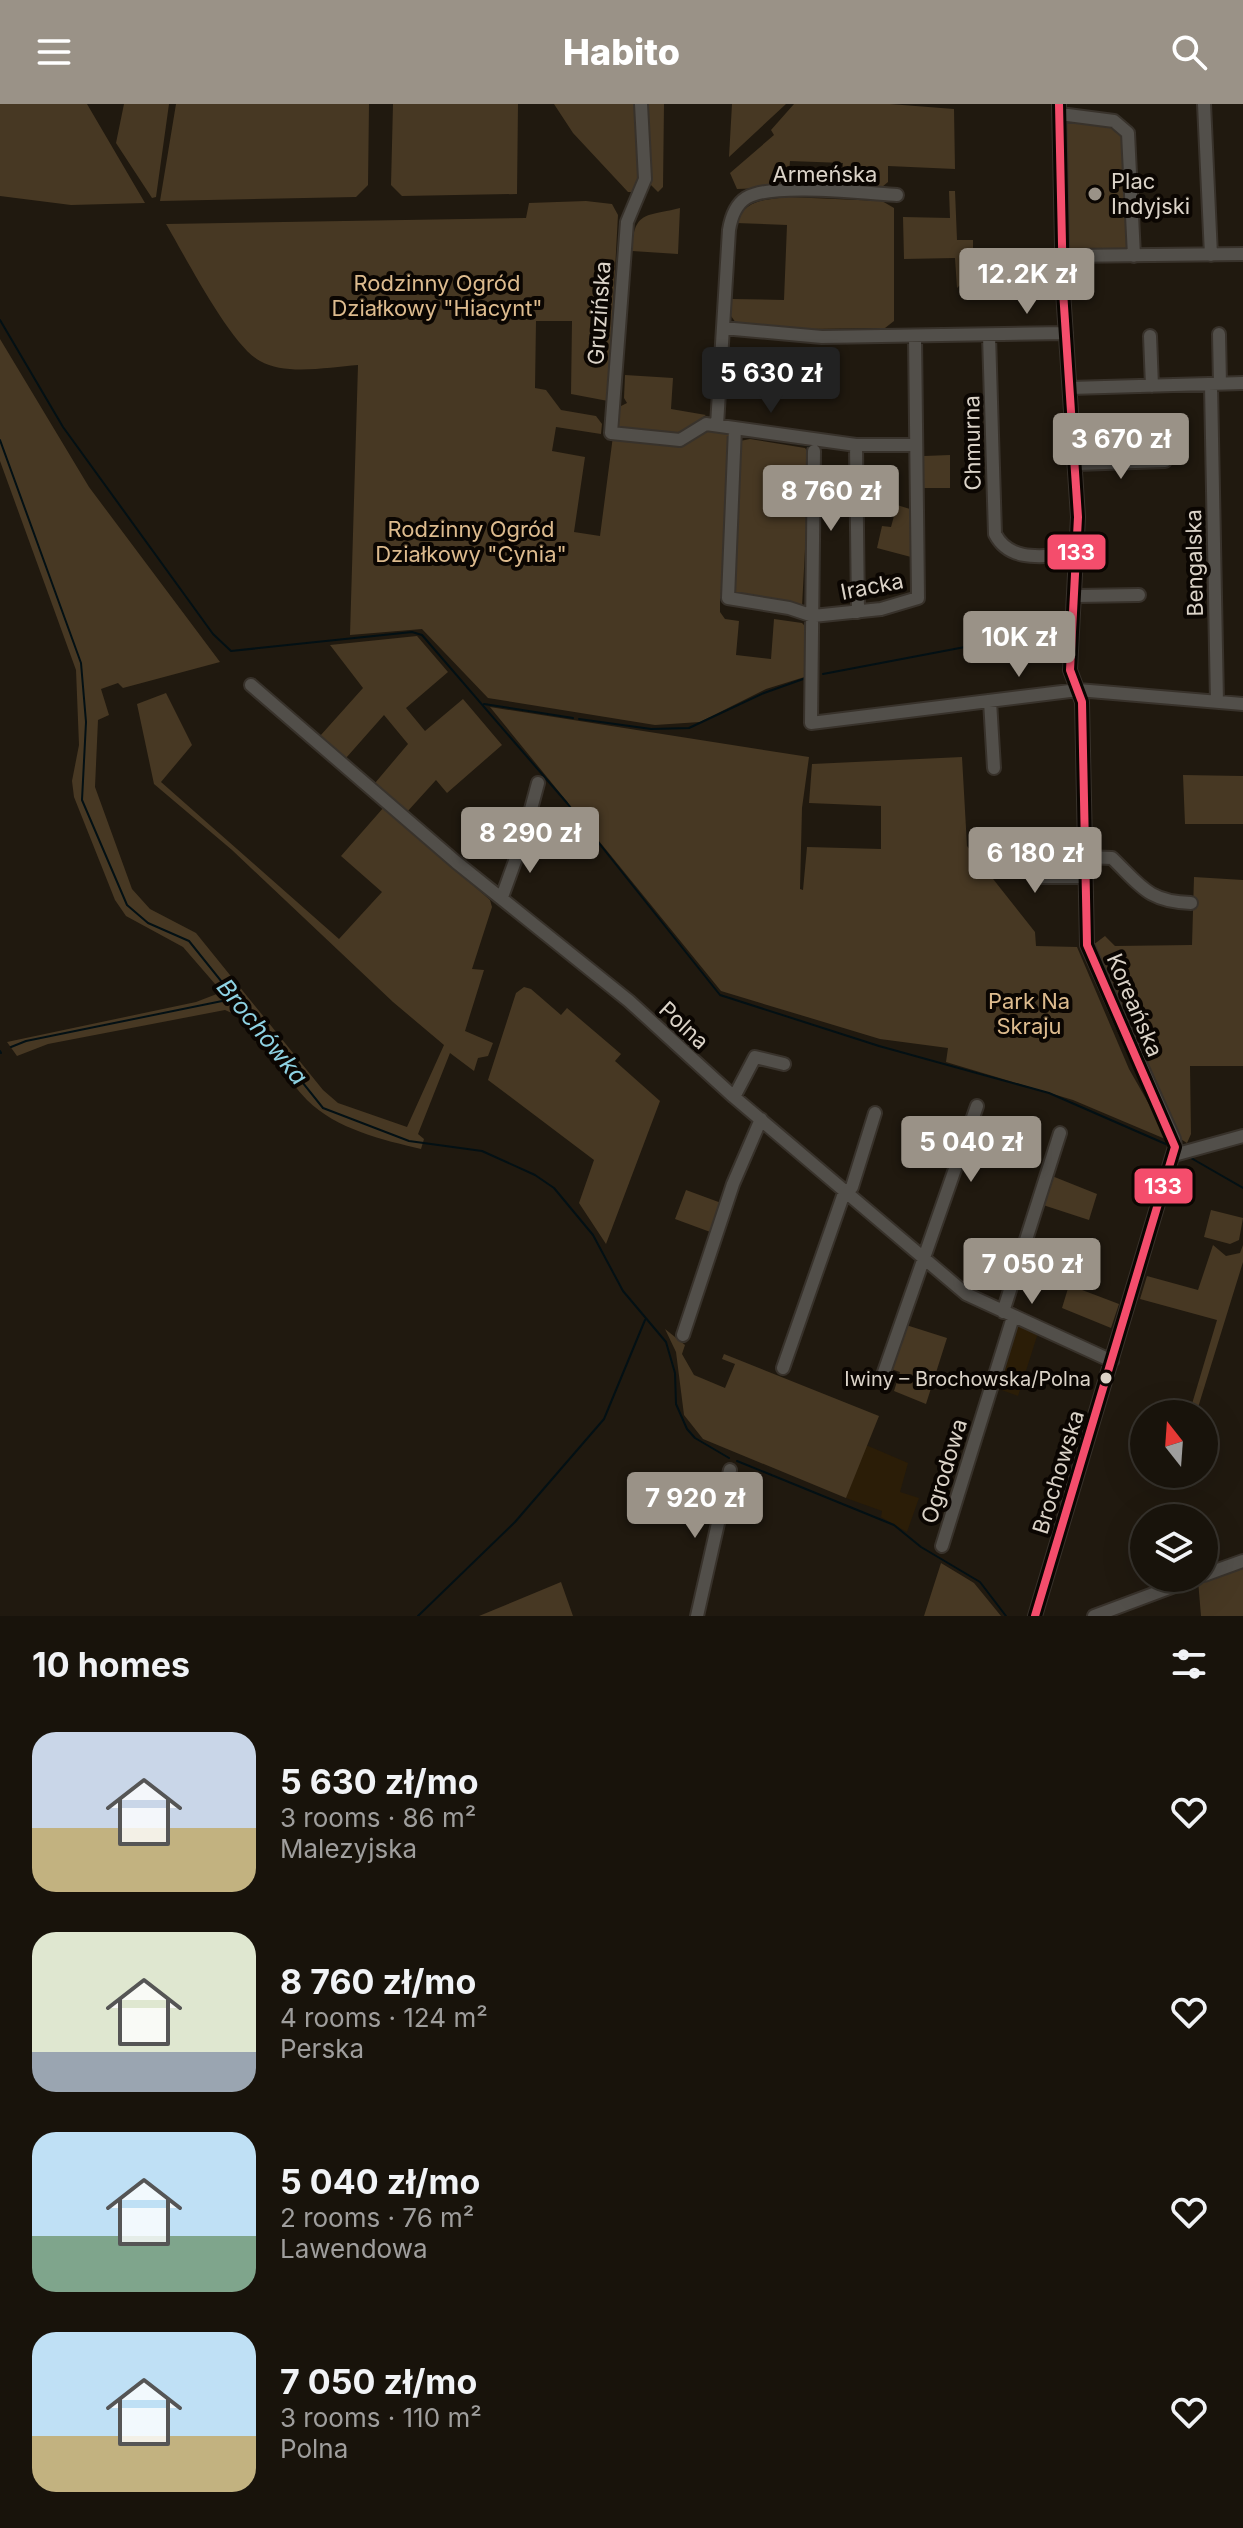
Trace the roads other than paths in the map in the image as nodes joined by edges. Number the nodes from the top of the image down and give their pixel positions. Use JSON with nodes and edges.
{"nodes":[{"id":1,"x":641,"y":104,"type":"edge"},
{"id":2,"x":1204,"y":104,"type":"edge"},
{"id":3,"x":1060,"y":109,"type":"edge"},
{"id":4,"x":897,"y":195,"type":"dead end"},
{"id":5,"x":1243,"y":254,"type":"edge"},
{"id":6,"x":1211,"y":255,"type":"junction"},
{"id":7,"x":1062,"y":256,"type":"junction"},
{"id":8,"x":1134,"y":256,"type":"junction"},
{"id":9,"x":723,"y":328,"type":"junction"},
{"id":10,"x":1066,"y":333,"type":"junction"},
{"id":11,"x":1219,"y":334,"type":"dead end"},
{"id":12,"x":989,"y":335,"type":"junction"},
{"id":13,"x":915,"y":336,"type":"junction"},
{"id":14,"x":1150,"y":336,"type":"dead end"},
{"id":15,"x":1243,"y":383,"type":"edge"},
{"id":16,"x":1215,"y":384,"type":"junction"},
{"id":17,"x":1152,"y":386,"type":"junction"},
{"id":18,"x":1070,"y":388,"type":"junction"},
{"id":19,"x":717,"y":425,"type":"junction"},
{"id":20,"x":735,"y":428,"type":"junction"},
{"id":21,"x":856,"y":445,"type":"junction"},
{"id":22,"x":915,"y":445,"type":"junction"},
{"id":23,"x":814,"y":451,"type":"dead end"},
{"id":24,"x":1165,"y":461,"type":"dead end"},
{"id":25,"x":1076,"y":464,"type":"junction"},
{"id":26,"x":1077,"y":554,"type":"junction"},
{"id":27,"x":1139,"y":595,"type":"dead end"},
{"id":28,"x":1076,"y":596,"type":"junction"},
{"id":29,"x":858,"y":612,"type":"junction"},
{"id":30,"x":813,"y":616,"type":"junction"},
{"id":31,"x":251,"y":685,"type":"dead end"},
{"id":32,"x":1078,"y":690,"type":"junction"},
{"id":33,"x":990,"y":701,"type":"junction"},
{"id":34,"x":1217,"y":702,"type":"junction"},
{"id":35,"x":1243,"y":704,"type":"edge"},
{"id":36,"x":994,"y":768,"type":"dead end"},
{"id":37,"x":538,"y":783,"type":"dead end"},
{"id":38,"x":996,"y":850,"type":"dead end"},
{"id":39,"x":1084,"y":857,"type":"junction"},
{"id":40,"x":1084,"y":877,"type":"junction"},
{"id":41,"x":502,"y":897,"type":"junction"},
{"id":42,"x":1191,"y":903,"type":"dead end"},
{"id":43,"x":784,"y":1064,"type":"dead end"},
{"id":44,"x":734,"y":1097,"type":"junction"},
{"id":45,"x":977,"y":1106,"type":"dead end"},
{"id":46,"x":875,"y":1113,"type":"dead end"},
{"id":47,"x":761,"y":1119,"type":"junction"},
{"id":48,"x":1060,"y":1133,"type":"dead end"},
{"id":49,"x":1243,"y":1136,"type":"edge"},
{"id":50,"x":1174,"y":1139,"type":"joint"},
{"id":51,"x":1174,"y":1155,"type":"junction"},
{"id":52,"x":847,"y":1192,"type":"junction"},
{"id":53,"x":924,"y":1258,"type":"junction"},
{"id":54,"x":1008,"y":1315,"type":"junction"},
{"id":55,"x":683,"y":1335,"type":"dead end"},
{"id":56,"x":1112,"y":1361,"type":"junction"},
{"id":57,"x":783,"y":1368,"type":"dead end"},
{"id":58,"x":882,"y":1378,"type":"dead end"},
{"id":59,"x":730,"y":1470,"type":"dead end"},
{"id":60,"x":942,"y":1546,"type":"dead end"},
{"id":61,"x":1243,"y":1561,"type":"edge"},
{"id":62,"x":1218,"y":1570,"type":"edge"},
{"id":63,"x":1158,"y":1592,"type":"edge"},
{"id":64,"x":697,"y":1616,"type":"edge"},
{"id":65,"x":1035,"y":1616,"type":"edge"},
{"id":66,"x":1094,"y":1616,"type":"edge"}],
"edges":[{"from":1,"to":19,"type":"street","name":"Gruzińska"},
{"from":2,"to":6,"type":"street"},
{"from":3,"to":7,"type":"street","name":"Koreańska"},
{"from":3,"to":8,"type":"street"},
{"from":4,"to":9,"type":"street","name":"Armeńska"},
{"from":5,"to":6,"type":"street"},
{"from":6,"to":8,"type":"street"},
{"from":7,"to":8,"type":"street"},
{"from":7,"to":10,"type":"street","name":"Koreańska"},
{"from":9,"to":13,"type":"street"},
{"from":9,"to":19,"type":"street","name":"Armeńska"},
{"from":10,"to":12,"type":"street"},
{"from":10,"to":18,"type":"street","name":"Koreańska"},
{"from":11,"to":16,"type":"street","name":"Bengalska"},
{"from":12,"to":13,"type":"street"},
{"from":12,"to":26,"type":"street","name":"Chmurna"},
{"from":13,"to":22,"type":"street","name":"Iracka"},
{"from":14,"to":17,"type":"street"},
{"from":15,"to":16,"type":"street"},
{"from":16,"to":17,"type":"street"},
{"from":16,"to":34,"type":"street","name":"Bengalska"},
{"from":17,"to":18,"type":"street"},
{"from":18,"to":25,"type":"street","name":"Koreańska"},
{"from":19,"to":20,"type":"street"},
{"from":20,"to":21,"type":"street"},
{"from":20,"to":30,"type":"street"},
{"from":21,"to":22,"type":"street"},
{"from":21,"to":29,"type":"street"},
{"from":22,"to":29,"type":"street","name":"Iracka"},
{"from":23,"to":30,"type":"street"},
{"from":24,"to":25,"type":"street"},
{"from":25,"to":26,"type":"street","name":"Koreańska"},
{"from":26,"to":28,"type":"street","name":"Koreańska"},
{"from":27,"to":28,"type":"street"},
{"from":28,"to":32,"type":"street","name":"Koreańska"},
{"from":29,"to":30,"type":"street","name":"Iracka"},
{"from":30,"to":33,"type":"street"},
{"from":31,"to":41,"type":"street","name":"Polna"},
{"from":32,"to":33,"type":"street"},
{"from":32,"to":34,"type":"street"},
{"from":32,"to":39,"type":"street","name":"Koreańska"},
{"from":33,"to":36,"type":"street"},
{"from":34,"to":35,"type":"street"},
{"from":37,"to":41,"type":"street"},
{"from":38,"to":40,"type":"street"},
{"from":39,"to":40,"type":"street","name":"Koreańska"},
{"from":39,"to":42,"type":"street"},
{"from":40,"to":50,"type":"street","name":"Koreańska"},
{"from":41,"to":44,"type":"street","name":"Polna"},
{"from":43,"to":44,"type":"street"},
{"from":44,"to":47,"type":"street","name":"Polna"},
{"from":45,"to":53,"type":"street"},
{"from":46,"to":52,"type":"street"},
{"from":47,"to":52,"type":"street","name":"Polna"},
{"from":47,"to":55,"type":"street"},
{"from":48,"to":54,"type":"street","name":"Ogrodowa"},
{"from":49,"to":51,"type":"street"},
{"from":50,"to":51,"type":"street","name":"Brochowska"},
{"from":51,"to":56,"type":"street","name":"Brochowska"},
{"from":52,"to":53,"type":"street","name":"Polna"},
{"from":52,"to":57,"type":"street"},
{"from":53,"to":54,"type":"street","name":"Polna"},
{"from":53,"to":58,"type":"street"},
{"from":54,"to":56,"type":"street","name":"Polna"},
{"from":54,"to":60,"type":"street","name":"Ogrodowa"},
{"from":56,"to":65,"type":"street","name":"Brochowska"},
{"from":59,"to":64,"type":"street"},
{"from":61,"to":62,"type":"street"},
{"from":63,"to":66,"type":"street"}]}
